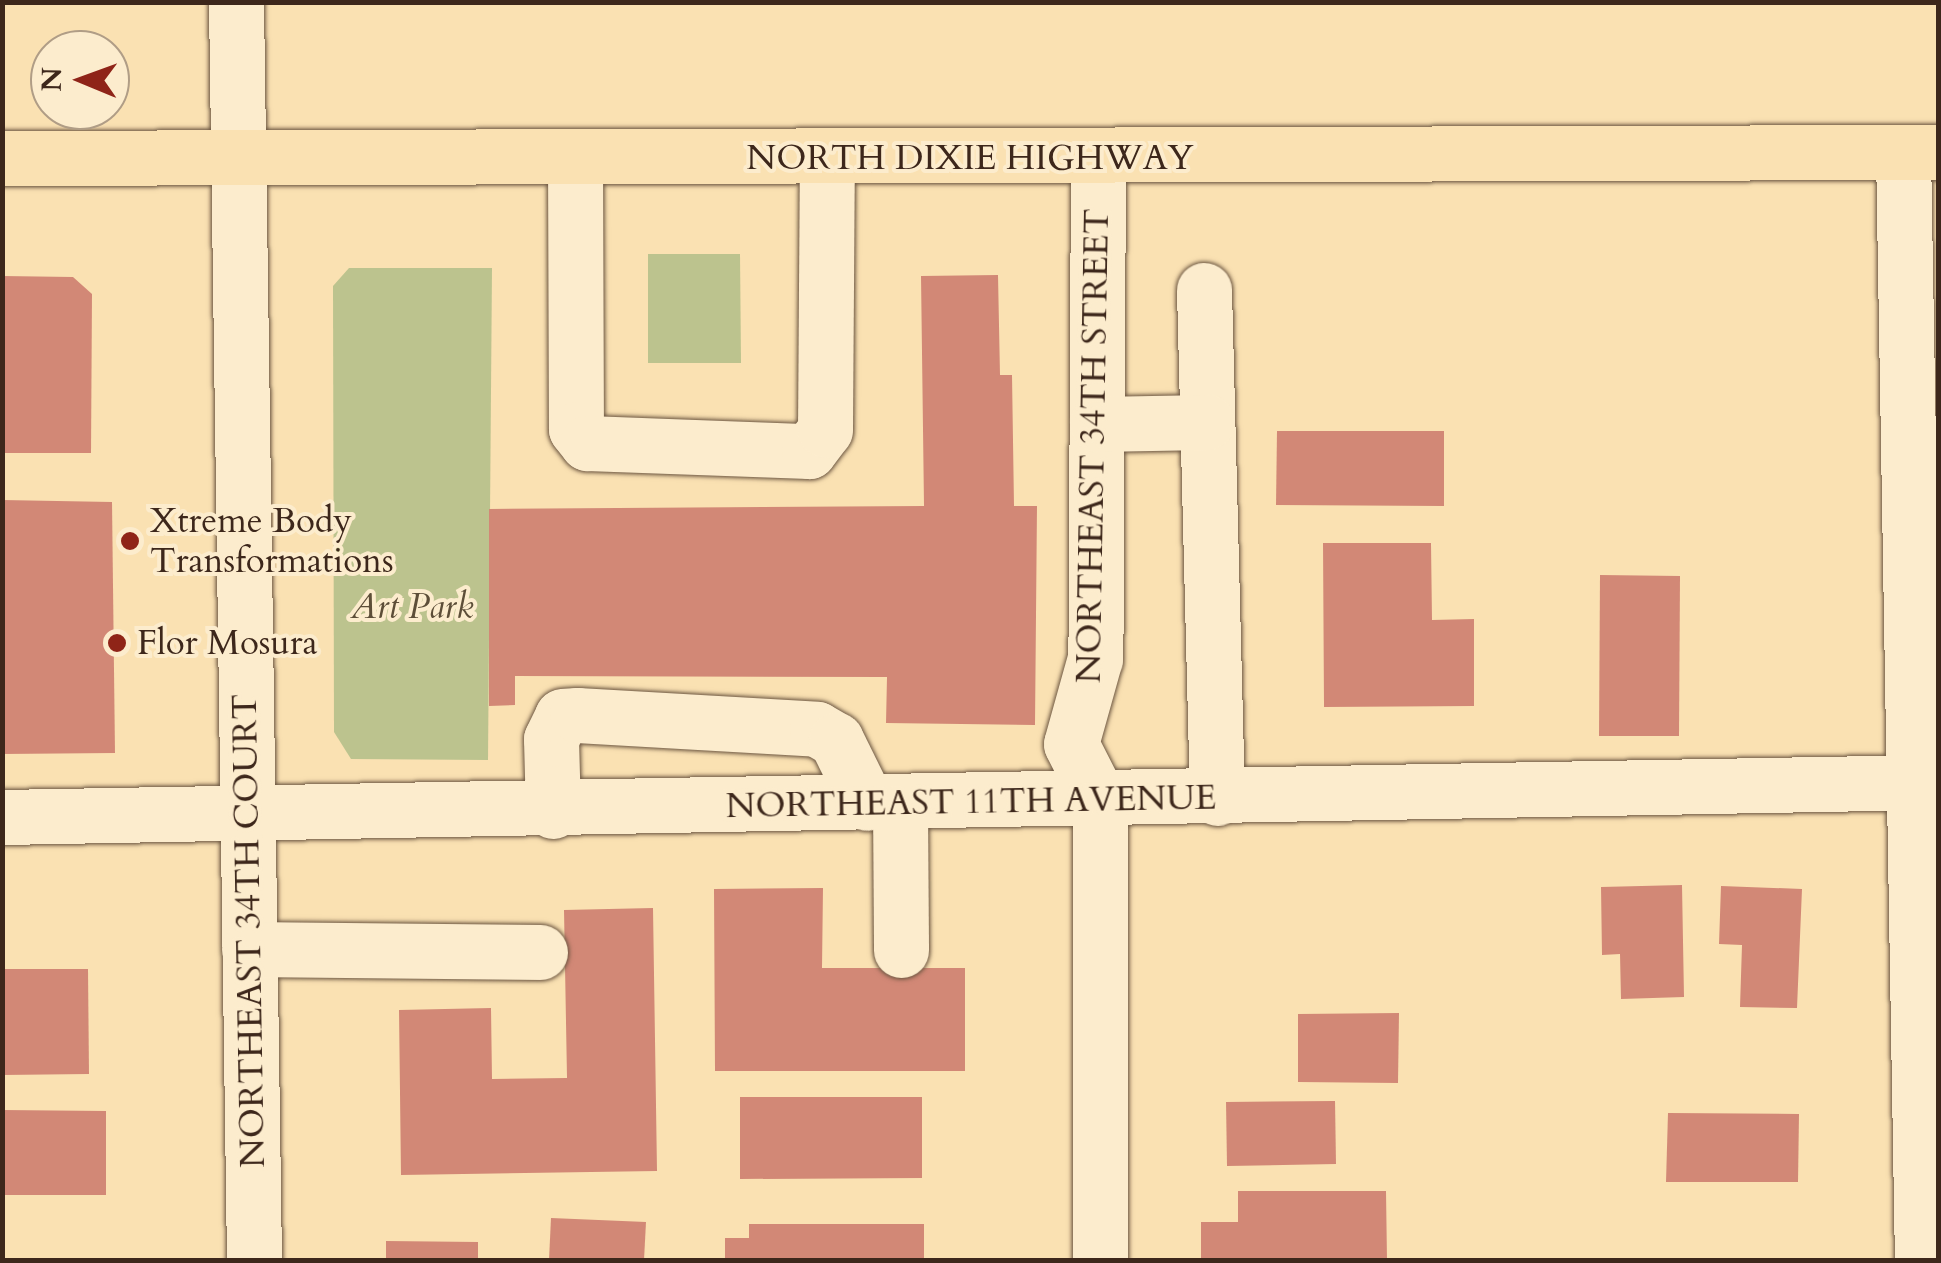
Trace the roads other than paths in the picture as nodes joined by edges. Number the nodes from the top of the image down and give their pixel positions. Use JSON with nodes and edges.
{"nodes":[{"id":1,"x":236,"y":2,"type":"edge"},
{"id":2,"x":1921,"y":152,"type":"edge"},
{"id":3,"x":236,"y":154,"type":"junction"},
{"id":4,"x":576,"y":156,"type":"junction"},
{"id":5,"x":2,"y":158,"type":"edge"},
{"id":6,"x":827,"y":158,"type":"junction"},
{"id":7,"x":1098,"y":160,"type":"junction"},
{"id":8,"x":1204,"y":290,"type":"dead end"},
{"id":9,"x":1207,"y":422,"type":"junction"},
{"id":10,"x":1097,"y":424,"type":"junction"},
{"id":11,"x":1925,"y":490,"type":"edge"},
{"id":12,"x":1929,"y":782,"type":"edge"},
{"id":13,"x":1217,"y":798,"type":"junction"},
{"id":14,"x":1100,"y":801,"type":"junction"},
{"id":15,"x":883,"y":803,"type":"junction"},
{"id":16,"x":553,"y":811,"type":"junction"},
{"id":17,"x":2,"y":817,"type":"edge"},
{"id":18,"x":246,"y":819,"type":"junction"},
{"id":19,"x":249,"y":949,"type":"junction"},
{"id":20,"x":900,"y":950,"type":"dead end"},
{"id":21,"x":540,"y":952,"type":"dead end"},
{"id":22,"x":254,"y":1260,"type":"edge"},
{"id":23,"x":1100,"y":1260,"type":"edge"},
{"id":24,"x":1922,"y":1260,"type":"edge"}],
"edges":[{"from":1,"to":3,"type":"street","name":"NORTHEAST 34TH COURT"},
{"from":2,"to":7,"type":"main road","name":"NORTH DIXIE HIGHWAY"},
{"from":2,"to":11,"type":"street"},
{"from":3,"to":4,"type":"main road","name":"NORTH DIXIE HIGHWAY"},
{"from":3,"to":5,"type":"main road","name":"NORTH DIXIE HIGHWAY"},
{"from":3,"to":18,"type":"street","name":"NORTHEAST 34TH COURT"},
{"from":4,"to":6,"type":"main road","name":"NORTH DIXIE HIGHWAY"},
{"from":4,"to":6,"type":"street"},
{"from":6,"to":7,"type":"main road","name":"NORTH DIXIE HIGHWAY"},
{"from":7,"to":10,"type":"street","name":"NORTHEAST 34TH STREET"},
{"from":8,"to":9,"type":"street"},
{"from":9,"to":10,"type":"street"},
{"from":9,"to":13,"type":"street"},
{"from":10,"to":14,"type":"street","name":"NORTHEAST 34TH STREET"},
{"from":11,"to":12,"type":"street"},
{"from":12,"to":13,"type":"street","name":"NORTHEAST 11TH AVENUE"},
{"from":12,"to":24,"type":"street"},
{"from":13,"to":14,"type":"street","name":"NORTHEAST 11TH AVENUE"},
{"from":14,"to":15,"type":"street","name":"NORTHEAST 11TH AVENUE"},
{"from":14,"to":23,"type":"street","name":"NORTHEAST 34TH STREET"},
{"from":15,"to":16,"type":"street","name":"NORTHEAST 11TH AVENUE"},
{"from":15,"to":16,"type":"street"},
{"from":15,"to":20,"type":"street"},
{"from":16,"to":18,"type":"street","name":"NORTHEAST 11TH AVENUE"},
{"from":17,"to":18,"type":"street","name":"NORTHEAST 11TH AVENUE"},
{"from":18,"to":19,"type":"street","name":"NORTHEAST 34TH COURT"},
{"from":19,"to":21,"type":"street"},
{"from":19,"to":22,"type":"street","name":"NORTHEAST 34TH COURT"}]}
